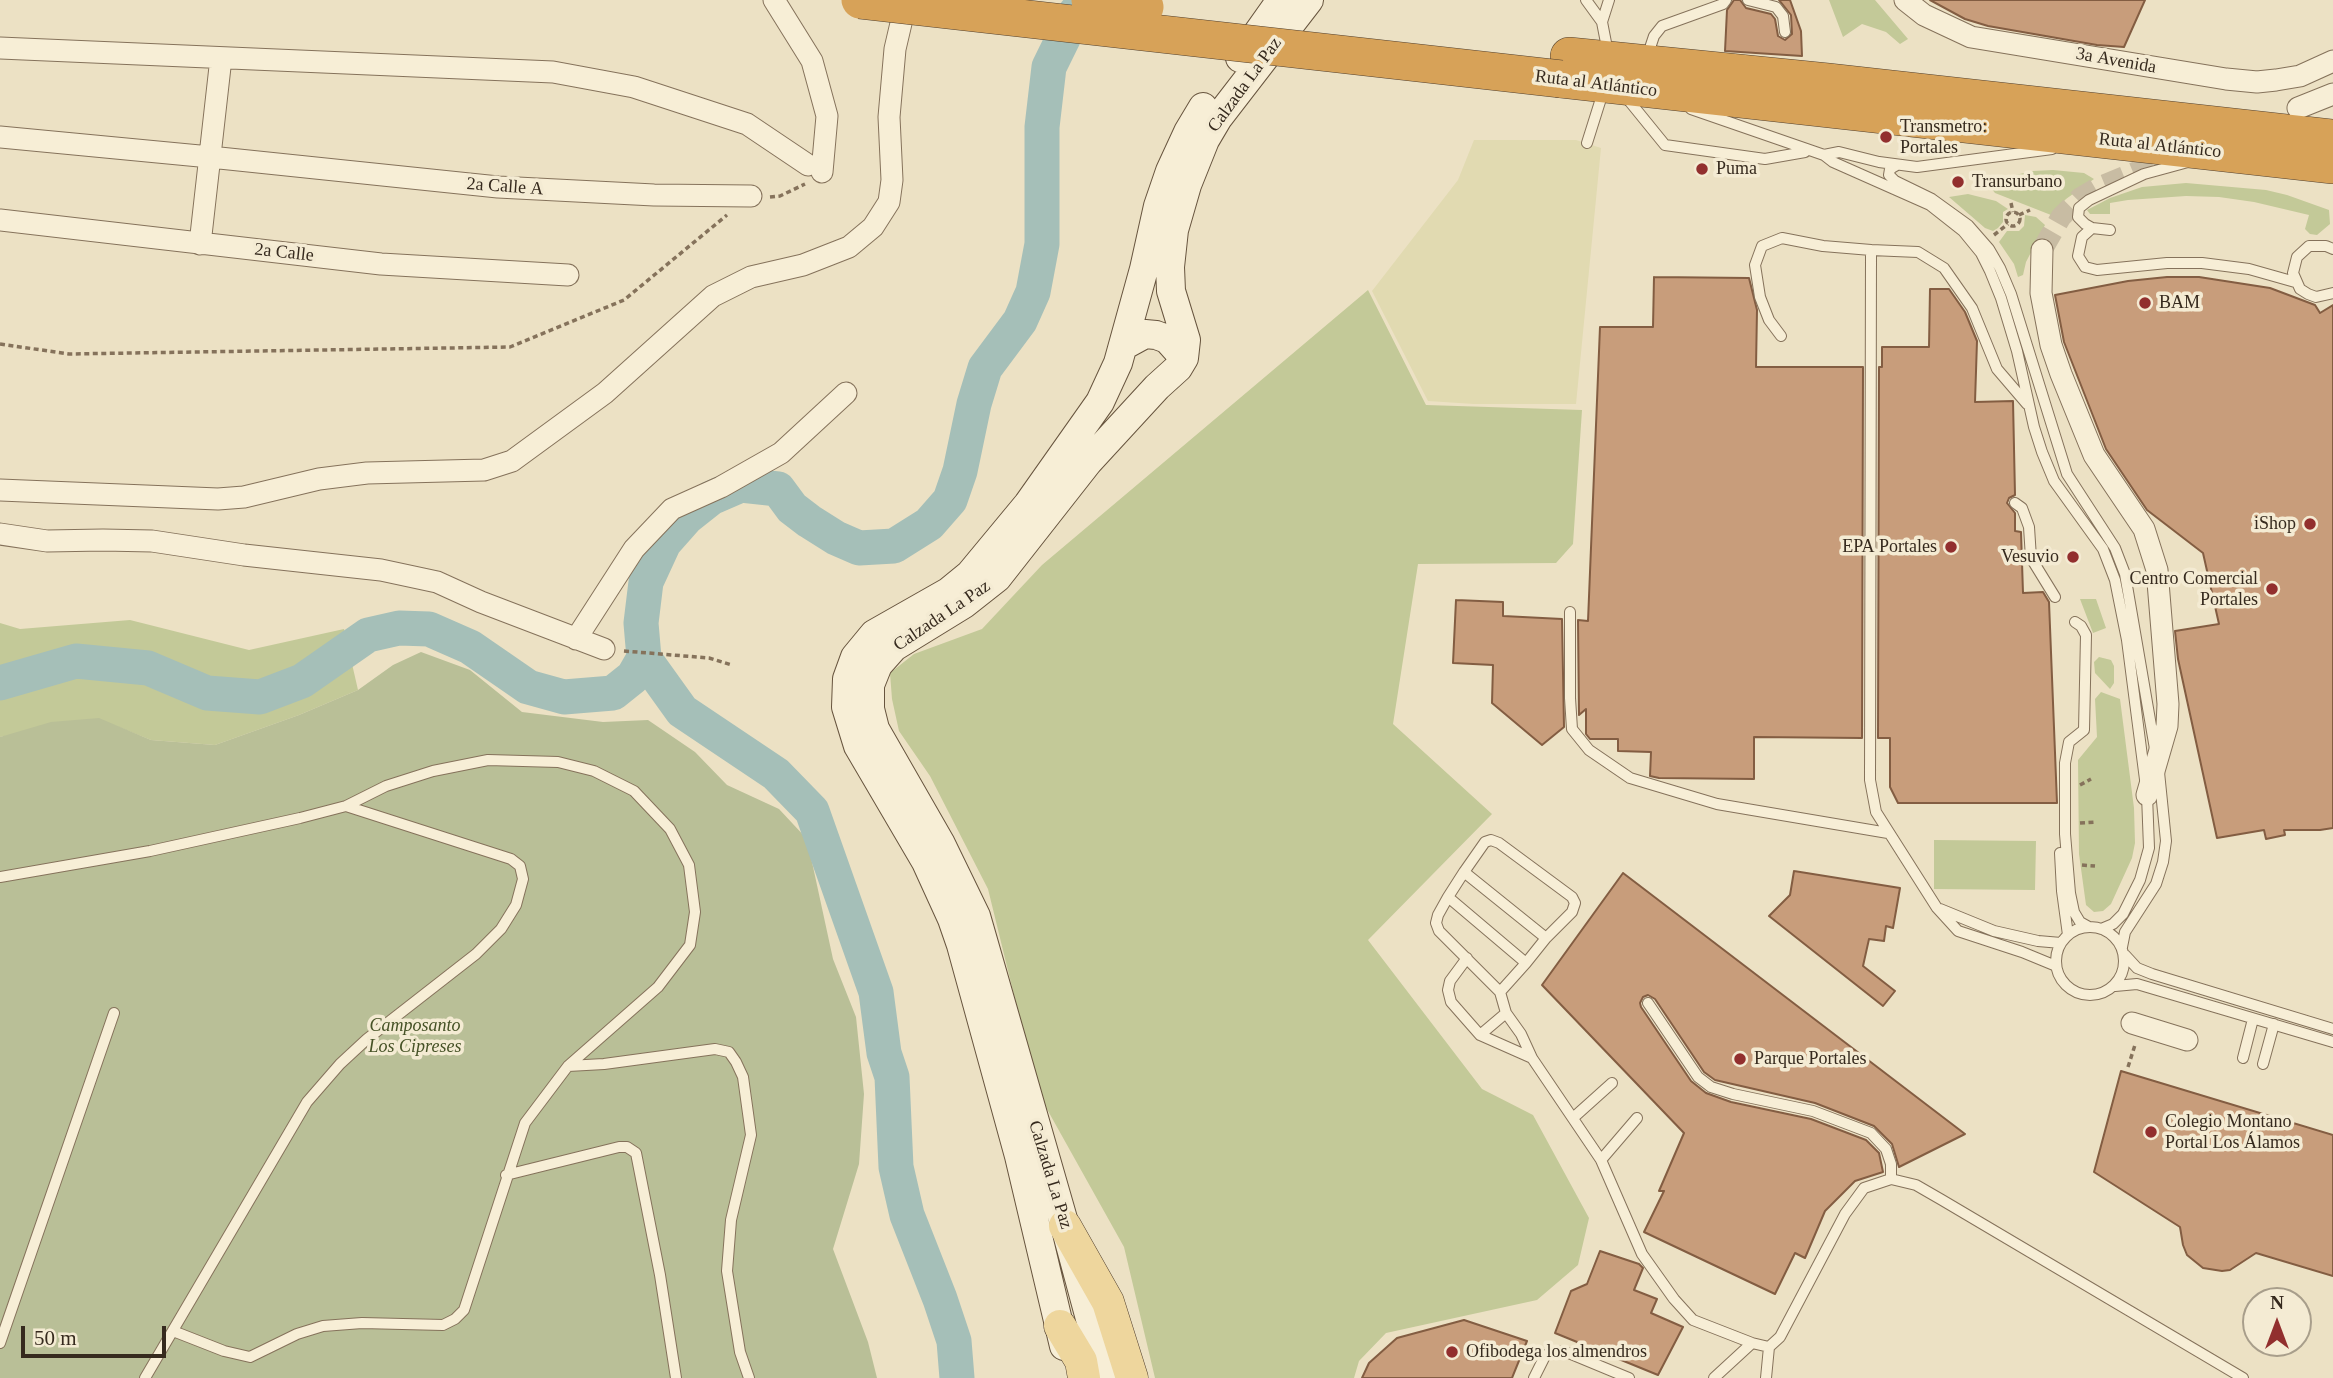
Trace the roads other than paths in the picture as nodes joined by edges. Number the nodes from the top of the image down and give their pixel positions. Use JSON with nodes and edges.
{"nodes":[{"id":1,"x":774,"y":0,"type":"edge"},
{"id":2,"x":860,"y":0,"type":"edge"},
{"id":3,"x":914,"y":0,"type":"edge"},
{"id":4,"x":1090,"y":0,"type":"edge"},
{"id":5,"x":1280,"y":0,"type":"edge"},
{"id":6,"x":1309,"y":0,"type":"edge"},
{"id":7,"x":1586,"y":0,"type":"edge"},
{"id":8,"x":1609,"y":0,"type":"edge"},
{"id":9,"x":1726,"y":0,"type":"edge"},
{"id":10,"x":1748,"y":0,"type":"edge"},
{"id":11,"x":1905,"y":0,"type":"edge"},
{"id":12,"x":1602,"y":22,"type":"junction"},
{"id":13,"x":1785,"y":33,"type":"dead end"},
{"id":14,"x":0,"y":48,"type":"edge"},
{"id":15,"x":221,"y":58,"type":"junction"},
{"id":16,"x":2333,"y":61,"type":"edge"},
{"id":17,"x":1562,"y":67,"type":"junction"},
{"id":18,"x":1623,"y":77,"type":"junction"},
{"id":19,"x":2333,"y":94,"type":"edge"},
{"id":20,"x":2298,"y":108,"type":"dead end"},
{"id":21,"x":0,"y":137,"type":"edge"},
{"id":22,"x":2116,"y":142,"type":"junction"},
{"id":23,"x":1587,"y":143,"type":"dead end"},
{"id":24,"x":1810,"y":151,"type":"junction"},
{"id":25,"x":2219,"y":152,"type":"junction"},
{"id":26,"x":1824,"y":155,"type":"junction"},
{"id":27,"x":210,"y":156,"type":"junction"},
{"id":28,"x":2332,"y":161,"type":"edge"},
{"id":29,"x":1897,"y":164,"type":"junction"},
{"id":30,"x":751,"y":196,"type":"road end"},
{"id":31,"x":0,"y":220,"type":"edge"},
{"id":32,"x":2092,"y":228,"type":"junction"},
{"id":33,"x":2110,"y":230,"type":"dead end"},
{"id":34,"x":200,"y":244,"type":"junction"},
{"id":35,"x":2330,"y":245,"type":"edge"},
{"id":36,"x":1871,"y":250,"type":"junction"},
{"id":37,"x":2042,"y":250,"type":"tunnel mouth"},
{"id":38,"x":568,"y":275,"type":"dead end"},
{"id":39,"x":2295,"y":282,"type":"junction"},
{"id":40,"x":2329,"y":294,"type":"edge"},
{"id":41,"x":2332,"y":306,"type":"edge"},
{"id":42,"x":1781,"y":336,"type":"dead end"},
{"id":43,"x":1123,"y":346,"type":"junction"},
{"id":44,"x":1184,"y":358,"type":"junction"},
{"id":45,"x":846,"y":393,"type":"dead end"},
{"id":46,"x":2029,"y":406,"type":"junction"},
{"id":47,"x":0,"y":490,"type":"edge"},
{"id":48,"x":2015,"y":503,"type":"dead end"},
{"id":49,"x":0,"y":534,"type":"edge"},
{"id":50,"x":2055,"y":597,"type":"dead end"},
{"id":51,"x":1570,"y":612,"type":"dead end"},
{"id":52,"x":2075,"y":622,"type":"dead end"},
{"id":53,"x":576,"y":639,"type":"junction"},
{"id":54,"x":604,"y":649,"type":"road end"},
{"id":55,"x":2158,"y":761,"type":"junction"},
{"id":56,"x":2061,"y":763,"type":"junction"},
{"id":57,"x":2147,"y":795,"type":"junction"},
{"id":58,"x":346,"y":806,"type":"junction"},
{"id":59,"x":1888,"y":833,"type":"junction"},
{"id":60,"x":1464,"y":872,"type":"junction"},
{"id":61,"x":0,"y":877,"type":"edge"},
{"id":62,"x":1448,"y":897,"type":"junction"},
{"id":63,"x":1937,"y":908,"type":"junction"},
{"id":64,"x":2089,"y":927,"type":"junction"},
{"id":65,"x":2101,"y":929,"type":"junction"},
{"id":66,"x":1546,"y":938,"type":"junction"},
{"id":67,"x":2064,"y":939,"type":"junction"},
{"id":68,"x":2123,"y":951,"type":"junction"},
{"id":69,"x":1467,"y":958,"type":"junction"},
{"id":70,"x":1526,"y":963,"type":"junction"},
{"id":71,"x":2056,"y":966,"type":"junction"},
{"id":72,"x":2115,"y":986,"type":"junction"},
{"id":73,"x":1500,"y":992,"type":"junction"},
{"id":74,"x":1648,"y":1003,"type":"dead end"},
{"id":75,"x":114,"y":1013,"type":"dead end"},
{"id":76,"x":1506,"y":1013,"type":"junction"},
{"id":77,"x":2253,"y":1019,"type":"junction"},
{"id":78,"x":2132,"y":1023,"type":"dead end"},
{"id":79,"x":2274,"y":1024,"type":"junction"},
{"id":80,"x":2333,"y":1029,"type":"edge"},
{"id":81,"x":1480,"y":1035,"type":"junction"},
{"id":82,"x":2188,"y":1040,"type":"dead end"},
{"id":83,"x":2333,"y":1042,"type":"edge"},
{"id":84,"x":1532,"y":1058,"type":"junction"},
{"id":85,"x":2243,"y":1058,"type":"dead end"},
{"id":86,"x":2263,"y":1064,"type":"dead end"},
{"id":87,"x":568,"y":1066,"type":"junction"},
{"id":88,"x":1612,"y":1083,"type":"dead end"},
{"id":89,"x":1573,"y":1118,"type":"junction"},
{"id":90,"x":1637,"y":1118,"type":"dead end"},
{"id":91,"x":1601,"y":1160,"type":"junction"},
{"id":92,"x":506,"y":1175,"type":"junction"},
{"id":93,"x":1891,"y":1179,"type":"junction"},
{"id":94,"x":1065,"y":1226,"type":"junction"},
{"id":95,"x":1060,"y":1326,"type":"joint"},
{"id":96,"x":173,"y":1331,"type":"junction"},
{"id":97,"x":0,"y":1343,"type":"edge"},
{"id":98,"x":1752,"y":1343,"type":"junction"},
{"id":99,"x":1769,"y":1347,"type":"junction"},
{"id":100,"x":1073,"y":1376,"type":"edge"},
{"id":101,"x":145,"y":1378,"type":"edge"},
{"id":102,"x":676,"y":1378,"type":"edge"},
{"id":103,"x":749,"y":1378,"type":"edge"},
{"id":104,"x":1106,"y":1378,"type":"edge"},
{"id":105,"x":1132,"y":1378,"type":"edge"},
{"id":106,"x":1534,"y":1378,"type":"edge"},
{"id":107,"x":1629,"y":1378,"type":"edge"},
{"id":108,"x":1714,"y":1378,"type":"edge"},
{"id":109,"x":1766,"y":1378,"type":"edge"},
{"id":110,"x":2243,"y":1378,"type":"edge"}],
"edges":[{"from":1,"to":15,"type":"street"},
{"from":2,"to":17,"type":"highway","name":"Ruta al Atlántico","bridge":true},
{"from":3,"to":47,"type":"street"},
{"from":4,"to":17,"type":"highway","name":"Ruta al Atlántico","bridge":true},
{"from":5,"to":43,"type":"main road","name":"Calzada La Paz"},
{"from":6,"to":44,"type":"main road","name":"Calzada La Paz"},
{"from":7,"to":12,"type":"lane"},
{"from":8,"to":12,"type":"lane"},
{"from":9,"to":18,"type":"lane"},
{"from":10,"to":13,"type":"lane"},
{"from":11,"to":16,"type":"street","name":"3a Avenida"},
{"from":12,"to":18,"type":"lane"},
{"from":14,"to":15,"type":"street"},
{"from":15,"to":27,"type":"street"},
{"from":17,"to":18,"type":"highway","name":"Ruta al Atlántico"},
{"from":18,"to":22,"type":"highway","name":"Ruta al Atlántico"},
{"from":18,"to":23,"type":"lane"},
{"from":18,"to":24,"type":"lane"},
{"from":18,"to":24,"type":"lane"},
{"from":18,"to":28,"type":"highway","name":"Ruta al Atlántico"},
{"from":19,"to":20,"type":"street"},
{"from":21,"to":27,"type":"street","name":"2a Calle A"},
{"from":22,"to":25,"type":"highway","name":"Ruta al Atlántico"},
{"from":22,"to":29,"type":"lane"},
{"from":24,"to":26,"type":"lane"},
{"from":25,"to":28,"type":"highway","name":"Ruta al Atlántico"},
{"from":25,"to":32,"type":"lane"},
{"from":26,"to":29,"type":"lane"},
{"from":26,"to":46,"type":"lane"},
{"from":27,"to":30,"type":"street","name":"2a Calle A"},
{"from":27,"to":34,"type":"street"},
{"from":29,"to":55,"type":"lane"},
{"from":31,"to":34,"type":"street","name":"2a Calle"},
{"from":32,"to":33,"type":"lane"},
{"from":32,"to":39,"type":"lane"},
{"from":34,"to":38,"type":"street","name":"2a Calle"},
{"from":35,"to":39,"type":"lane"},
{"from":36,"to":42,"type":"lane"},
{"from":36,"to":46,"type":"lane"},
{"from":36,"to":59,"type":"lane"},
{"from":37,"to":55,"type":"street"},
{"from":39,"to":40,"type":"lane"},
{"from":40,"to":41,"type":"lane"},
{"from":43,"to":44,"type":"main road"},
{"from":43,"to":95,"type":"main road","name":"Calzada La Paz"},
{"from":44,"to":94,"type":"main road","name":"Calzada La Paz"},
{"from":45,"to":53,"type":"street"},
{"from":46,"to":57,"type":"lane"},
{"from":48,"to":50,"type":"lane"},
{"from":49,"to":53,"type":"street"},
{"from":51,"to":59,"type":"lane"},
{"from":52,"to":56,"type":"lane"},
{"from":53,"to":54,"type":"street"},
{"from":55,"to":57,"type":"street"},
{"from":55,"to":68,"type":"lane"},
{"from":56,"to":64,"type":"lane"},
{"from":56,"to":67,"type":"lane"},
{"from":57,"to":65,"type":"lane"},
{"from":58,"to":61,"type":"lane"},
{"from":58,"to":87,"type":"lane"},
{"from":58,"to":96,"type":"lane"},
{"from":59,"to":63,"type":"lane"},
{"from":60,"to":62,"type":"lane"},
{"from":60,"to":66,"type":"lane"},
{"from":60,"to":66,"type":"lane"},
{"from":62,"to":69,"type":"lane"},
{"from":62,"to":70,"type":"lane"},
{"from":63,"to":67,"type":"lane"},
{"from":63,"to":71,"type":"lane"},
{"from":64,"to":65,"type":"lane"},
{"from":64,"to":67,"type":"lane"},
{"from":65,"to":68,"type":"lane"},
{"from":66,"to":70,"type":"lane"},
{"from":67,"to":71,"type":"lane"},
{"from":68,"to":72,"type":"lane"},
{"from":68,"to":80,"type":"lane"},
{"from":69,"to":73,"type":"lane"},
{"from":69,"to":81,"type":"lane"},
{"from":70,"to":73,"type":"lane"},
{"from":71,"to":72,"type":"lane"},
{"from":72,"to":77,"type":"lane"},
{"from":73,"to":76,"type":"lane"},
{"from":74,"to":93,"type":"lane"},
{"from":75,"to":97,"type":"lane"},
{"from":76,"to":81,"type":"lane"},
{"from":76,"to":84,"type":"lane"},
{"from":77,"to":79,"type":"lane"},
{"from":77,"to":85,"type":"lane"},
{"from":78,"to":82,"type":"street"},
{"from":79,"to":83,"type":"lane"},
{"from":79,"to":86,"type":"lane"},
{"from":81,"to":84,"type":"lane"},
{"from":84,"to":89,"type":"lane"},
{"from":87,"to":92,"type":"lane"},
{"from":87,"to":103,"type":"lane"},
{"from":88,"to":89,"type":"lane"},
{"from":89,"to":91,"type":"lane"},
{"from":90,"to":91,"type":"lane"},
{"from":91,"to":98,"type":"lane"},
{"from":92,"to":96,"type":"lane"},
{"from":92,"to":102,"type":"lane"},
{"from":93,"to":99,"type":"lane"},
{"from":93,"to":110,"type":"lane"},
{"from":94,"to":104,"type":"main road","name":"Calzada La Paz"},
{"from":94,"to":105,"type":"main road"},
{"from":95,"to":100,"type":"main road"},
{"from":96,"to":101,"type":"lane"},
{"from":98,"to":99,"type":"lane"},
{"from":98,"to":108,"type":"lane"},
{"from":99,"to":109,"type":"lane"},
{"from":106,"to":107,"type":"lane"}]}
